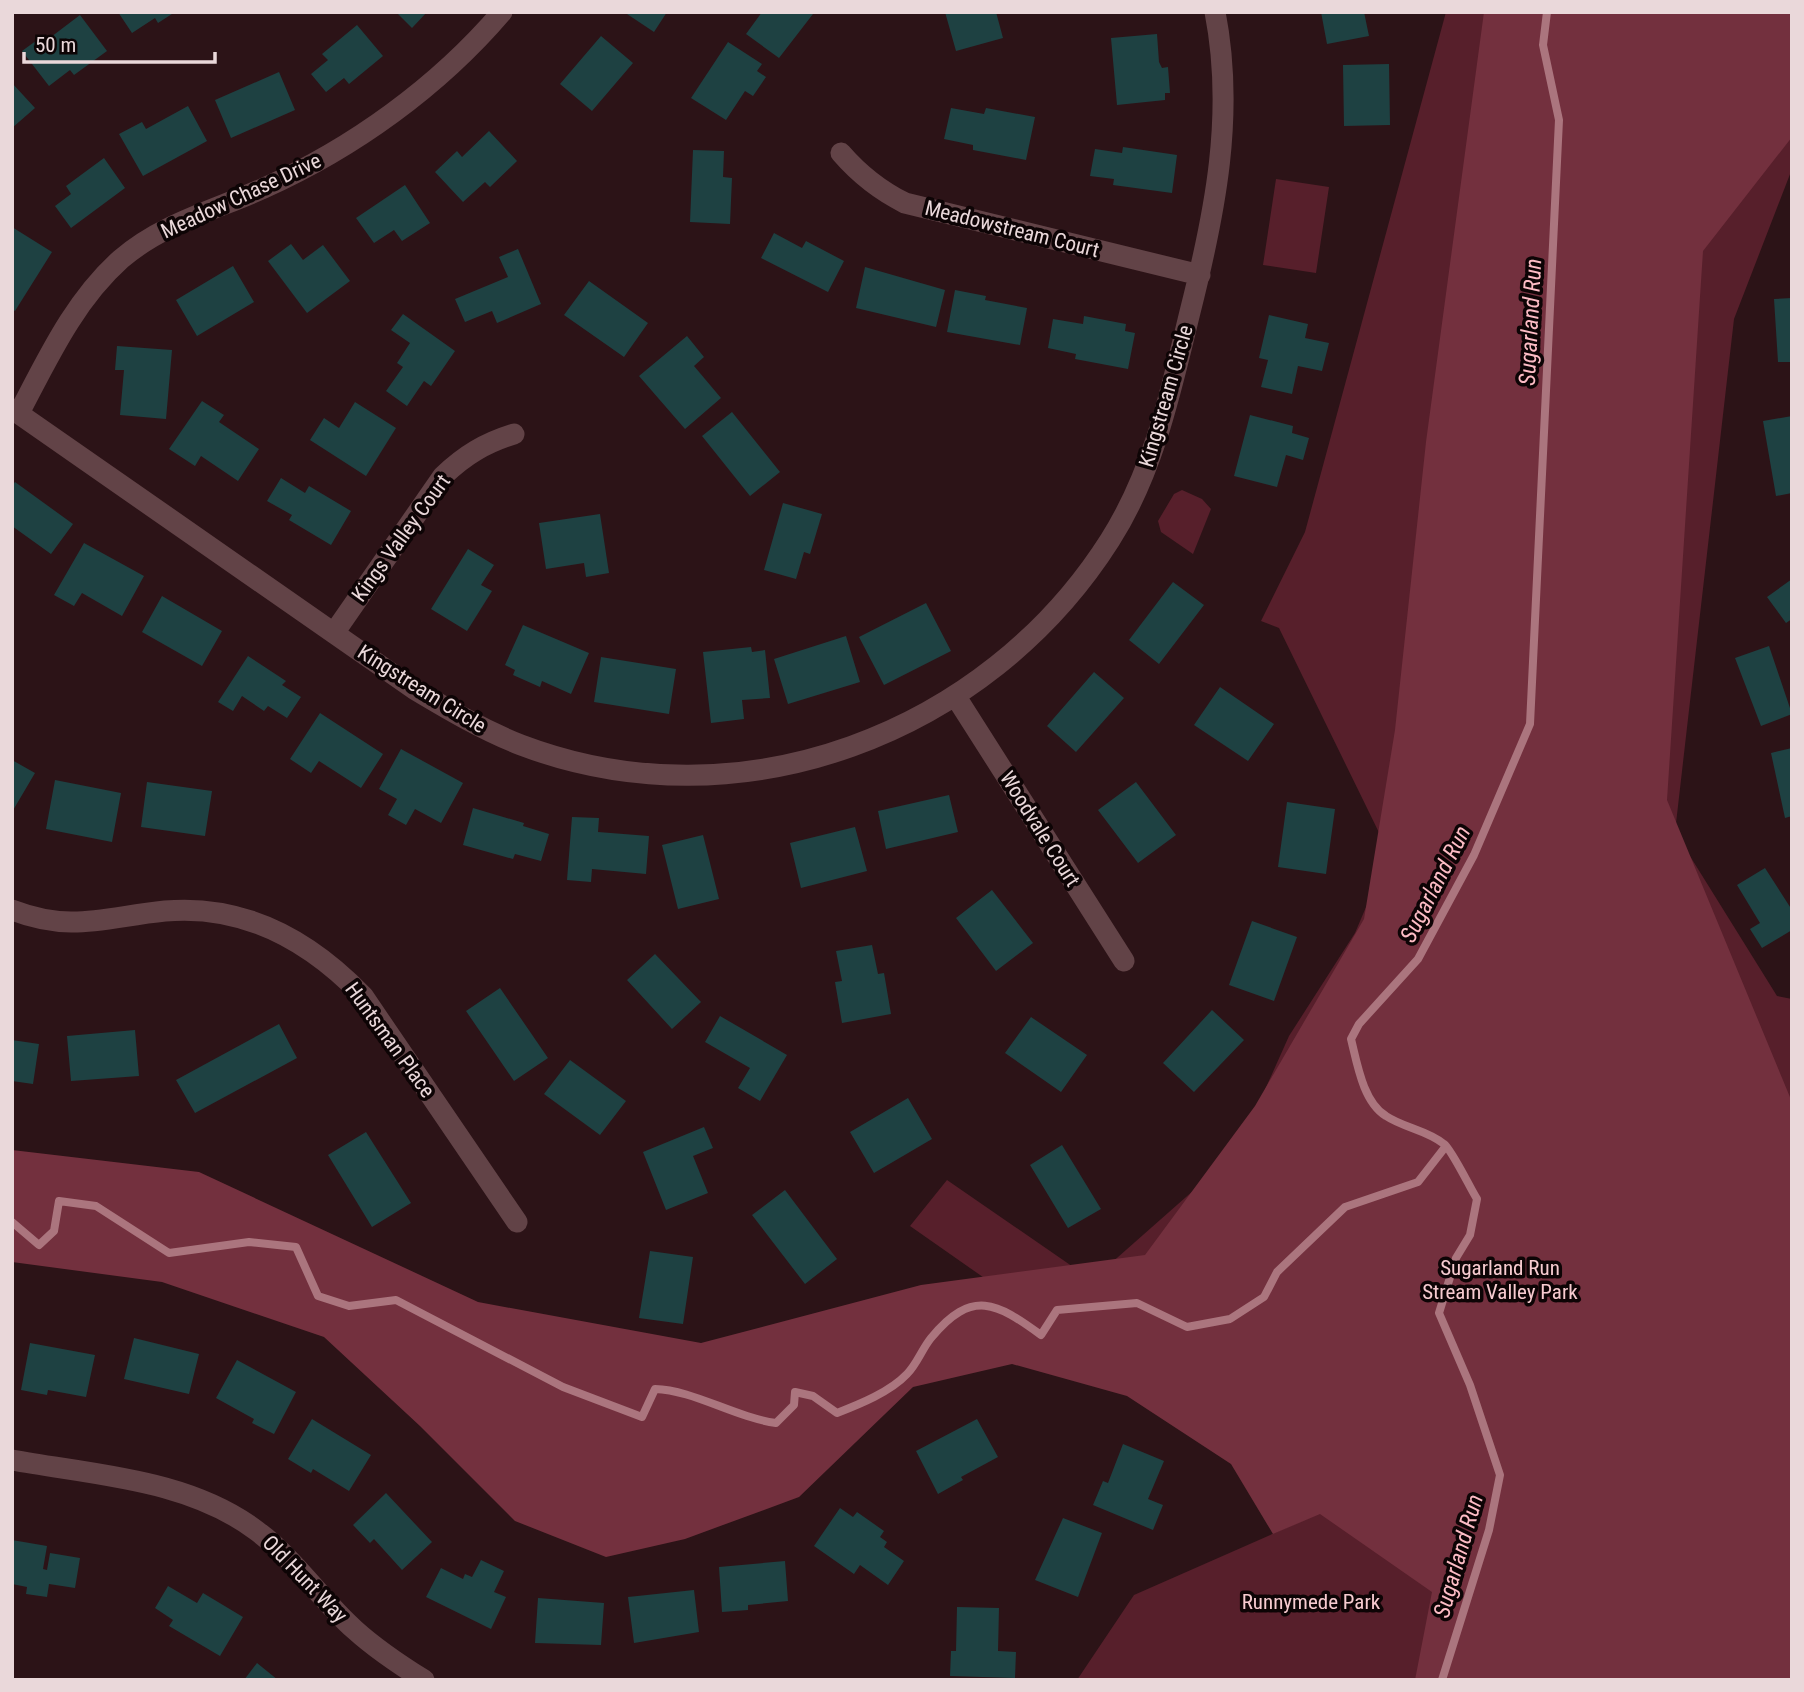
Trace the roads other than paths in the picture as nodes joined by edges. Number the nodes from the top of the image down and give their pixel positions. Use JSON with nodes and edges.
{"nodes":[{"id":1,"x":502,"y":12,"type":"edge"},
{"id":2,"x":1215,"y":12,"type":"edge"},
{"id":3,"x":841,"y":153,"type":"dead end"},
{"id":4,"x":1200,"y":275,"type":"junction"},
{"id":5,"x":15,"y":411,"type":"edge"},
{"id":6,"x":514,"y":434,"type":"dead end"},
{"id":7,"x":334,"y":633,"type":"junction"},
{"id":8,"x":956,"y":697,"type":"junction"},
{"id":9,"x":12,"y":910,"type":"edge"},
{"id":10,"x":1124,"y":961,"type":"dead end"},
{"id":11,"x":517,"y":1222,"type":"dead end"},
{"id":12,"x":12,"y":1460,"type":"edge"},
{"id":13,"x":425,"y":1680,"type":"edge"}],
"edges":[{"from":1,"to":5,"type":"street","name":"Meadow Chase Drive"},
{"from":2,"to":4,"type":"street","name":"Kingstream Circle"},
{"from":3,"to":4,"type":"street","name":"Meadowstream Court"},
{"from":4,"to":8,"type":"street","name":"Kingstream Circle"},
{"from":5,"to":7,"type":"street","name":"Kingstream Circle"},
{"from":6,"to":7,"type":"street","name":"Kings Valley Court"},
{"from":7,"to":8,"type":"street","name":"Kingstream Circle"},
{"from":8,"to":10,"type":"street","name":"Woodvale Court"},
{"from":9,"to":11,"type":"street","name":"Huntsman Place"},
{"from":12,"to":13,"type":"street","name":"Old Hunt Way"}]}
